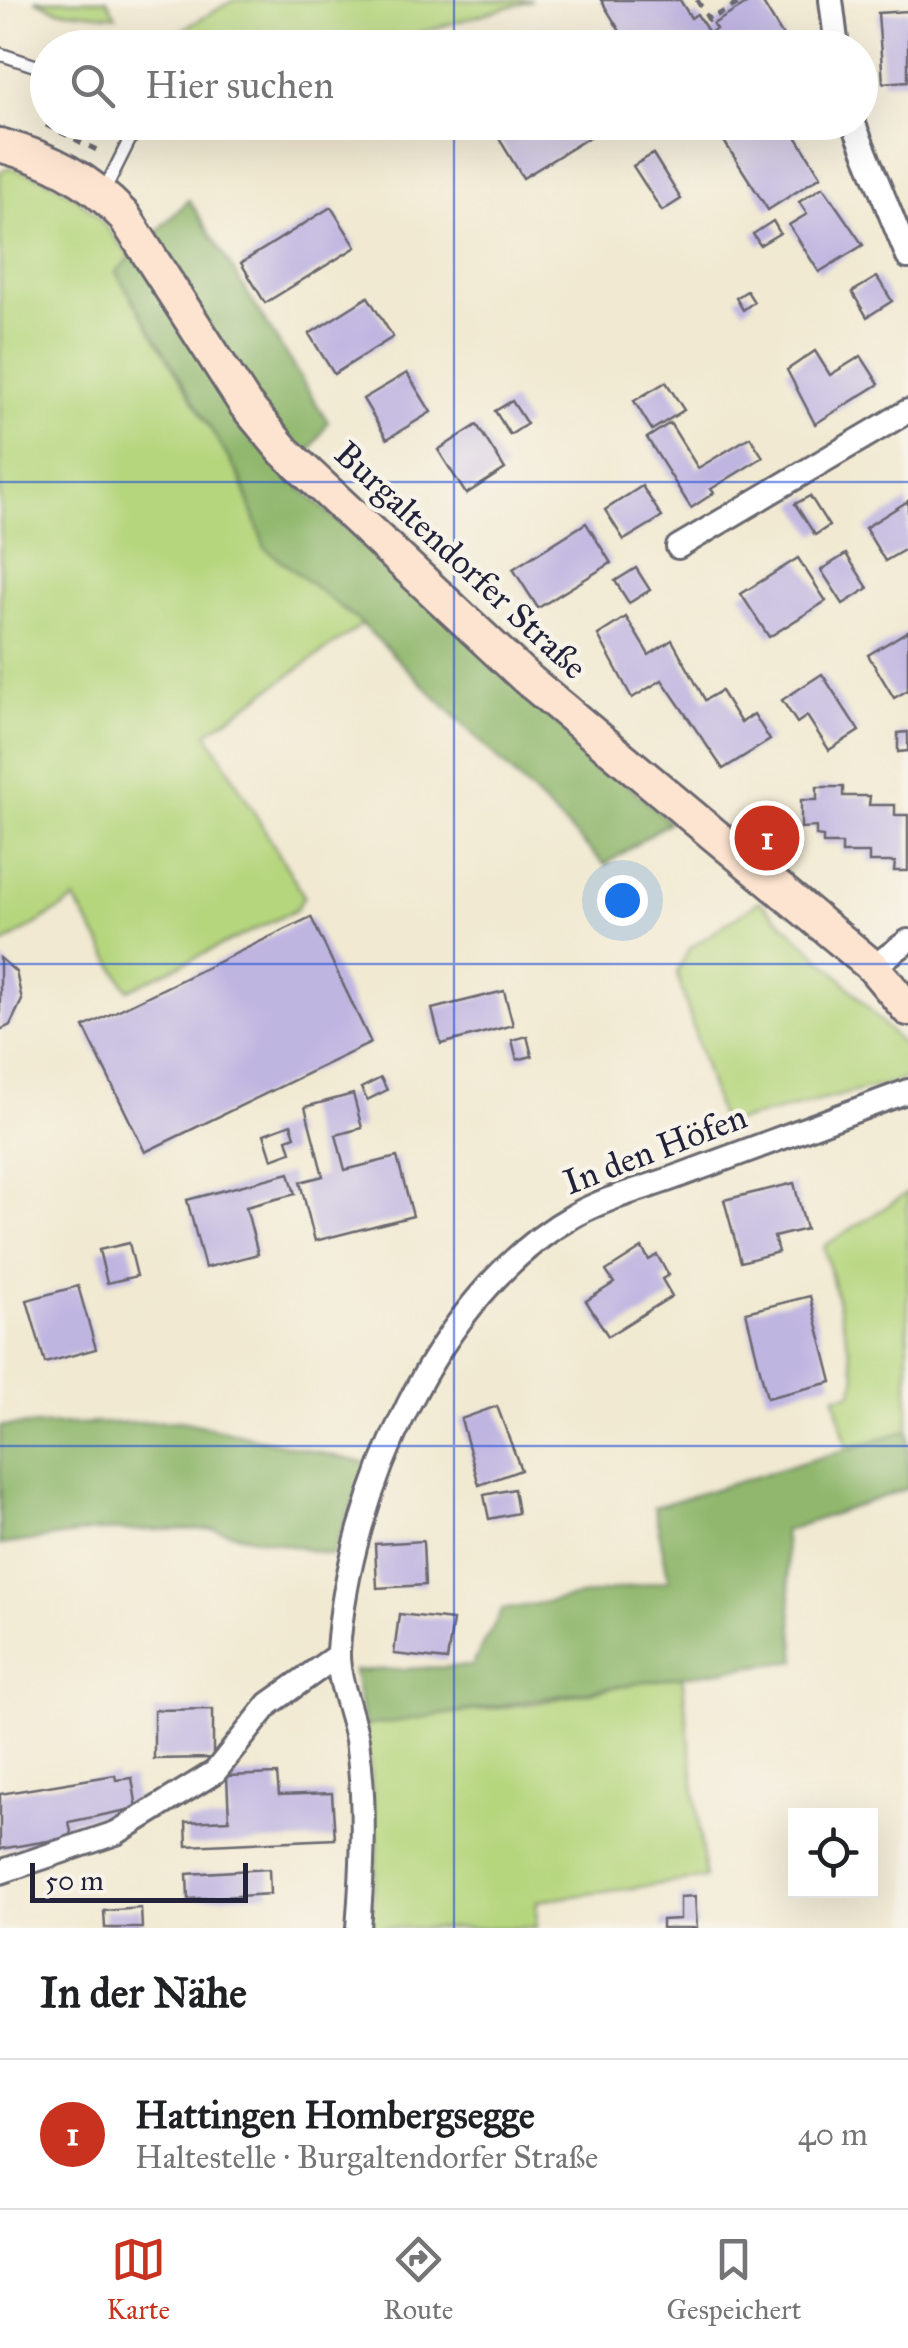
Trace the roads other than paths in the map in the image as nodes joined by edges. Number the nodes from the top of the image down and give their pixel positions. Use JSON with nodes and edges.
{"nodes":[{"id":1,"x":831,"y":0,"type":"edge"},
{"id":2,"x":835,"y":30,"type":"edge"},
{"id":3,"x":0,"y":54,"type":"edge"},
{"id":4,"x":30,"y":64,"type":"edge"},
{"id":5,"x":130,"y":140,"type":"edge"},
{"id":6,"x":860,"y":140,"type":"edge"},
{"id":7,"x":0,"y":145,"type":"edge"},
{"id":8,"x":103,"y":194,"type":"junction"},
{"id":9,"x":908,"y":258,"type":"edge"},
{"id":10,"x":908,"y":411,"type":"edge"},
{"id":11,"x":678,"y":547,"type":"dead end"},
{"id":12,"x":908,"y":941,"type":"edge"},
{"id":13,"x":873,"y":967,"type":"junction"},
{"id":14,"x":908,"y":1009,"type":"edge"},
{"id":15,"x":908,"y":1091,"type":"edge"},
{"id":16,"x":338,"y":1655,"type":"junction"},
{"id":17,"x":0,"y":1872,"type":"edge"},
{"id":18,"x":358,"y":1928,"type":"edge"}],
"edges":[{"from":1,"to":2,"type":"street"},
{"from":3,"to":4,"type":"lane"},
{"from":5,"to":8,"type":"lane"},
{"from":6,"to":9,"type":"street"},
{"from":7,"to":8,"type":"main road","name":"Burgaltendorfer Straße"},
{"from":8,"to":13,"type":"main road","name":"Burgaltendorfer Straße"},
{"from":10,"to":11,"type":"street"},
{"from":12,"to":13,"type":"street"},
{"from":13,"to":14,"type":"main road","name":"Burgaltendorfer Straße"},
{"from":15,"to":16,"type":"street","name":"In den Höfen"},
{"from":16,"to":17,"type":"street"},
{"from":16,"to":18,"type":"street","name":"In den Höfen"}]}
